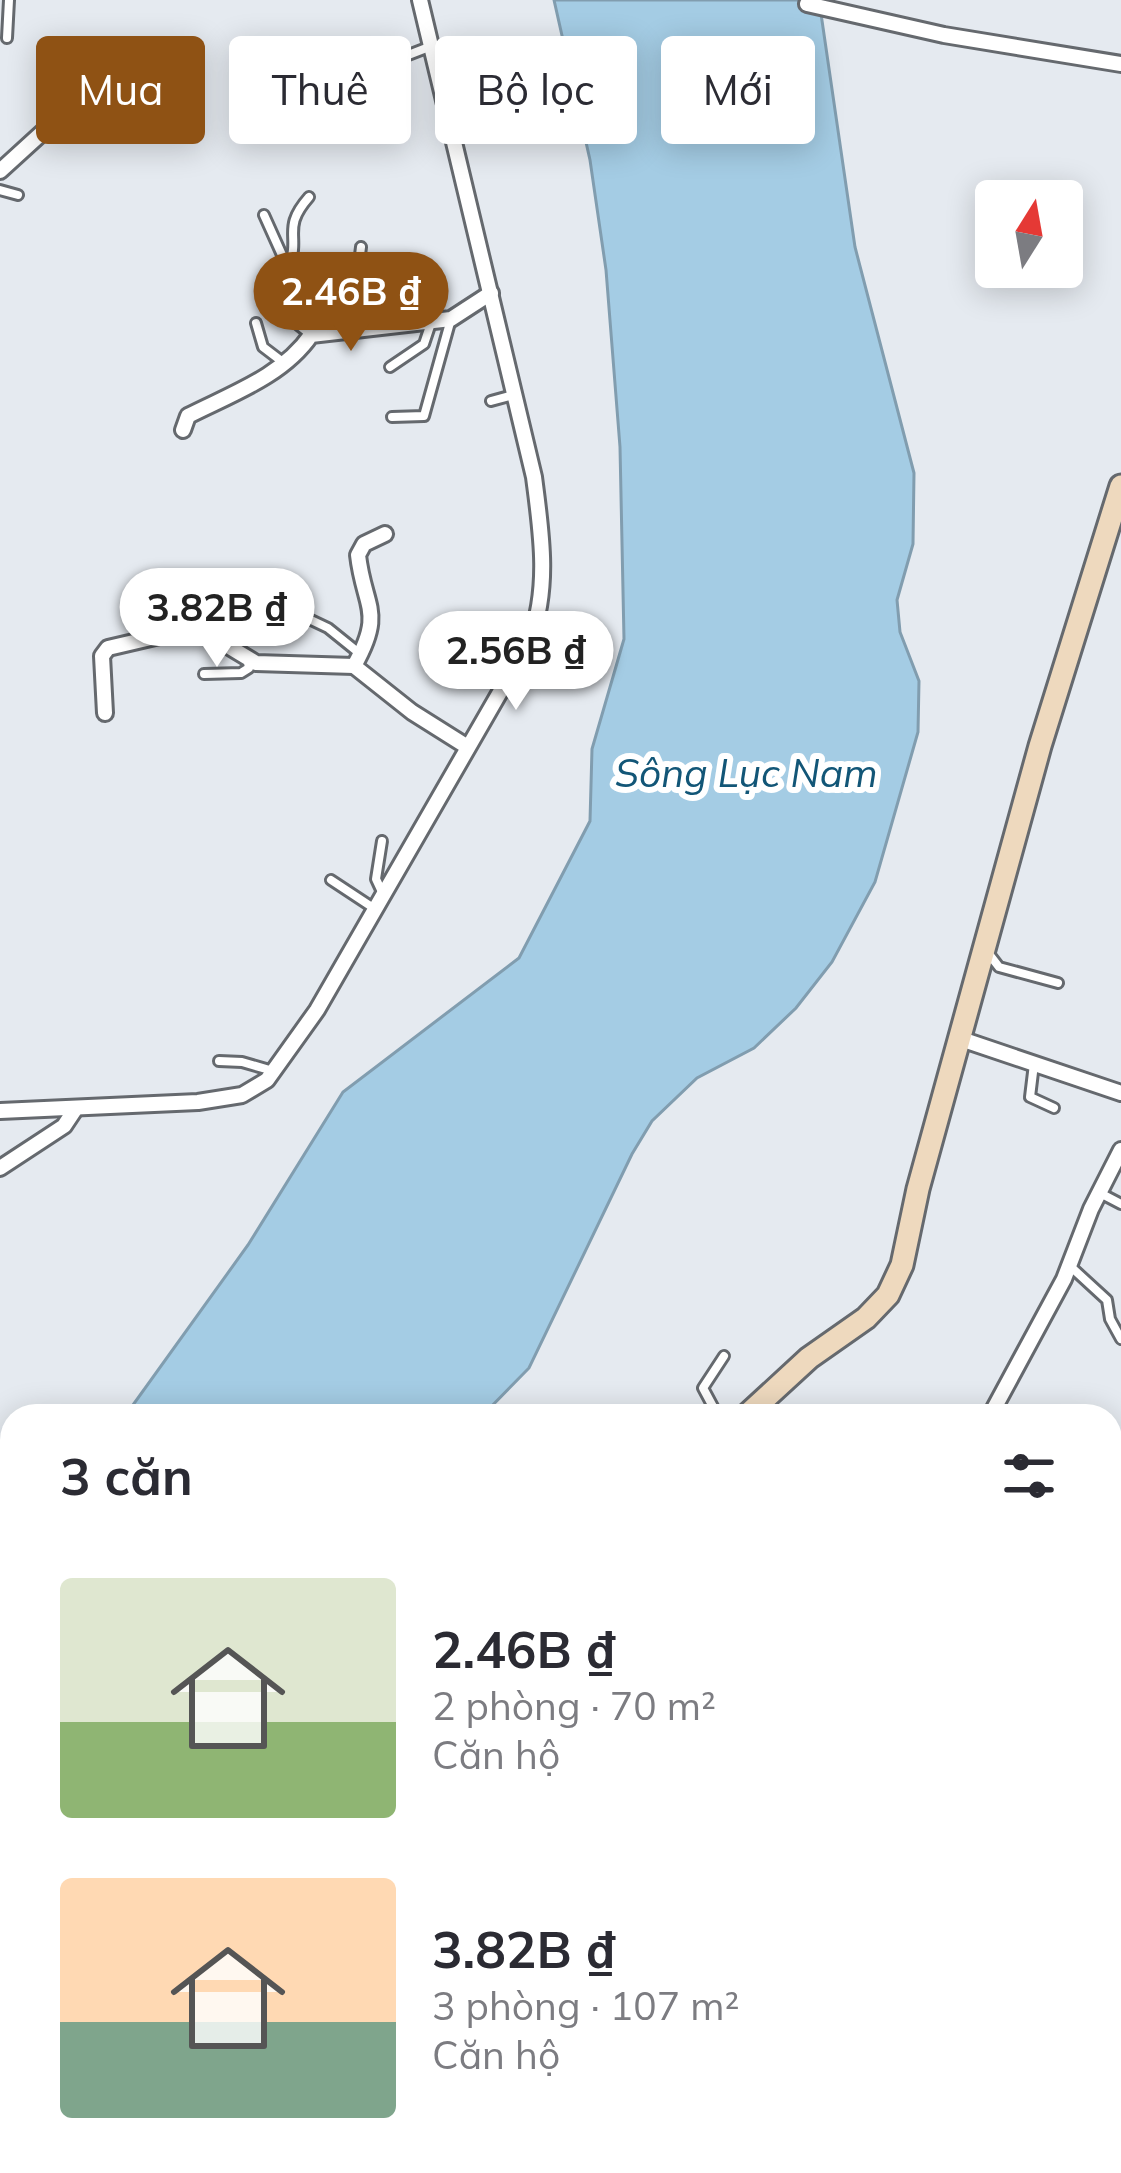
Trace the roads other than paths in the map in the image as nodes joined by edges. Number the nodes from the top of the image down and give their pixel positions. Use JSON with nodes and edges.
{"nodes":[{"id":1,"x":9,"y":0,"type":"edge"},
{"id":2,"x":420,"y":0,"type":"edge"},
{"id":3,"x":807,"y":4,"type":"dead end"},
{"id":4,"x":7,"y":38,"type":"dead end"},
{"id":5,"x":429,"y":47,"type":"junction"},
{"id":6,"x":411,"y":53,"type":"edge"},
{"id":7,"x":1121,"y":64,"type":"edge"},
{"id":8,"x":36,"y":138,"type":"edge"},
{"id":9,"x":0,"y":171,"type":"edge"},
{"id":10,"x":0,"y":190,"type":"edge"},
{"id":11,"x":18,"y":195,"type":"dead end"},
{"id":12,"x":309,"y":196,"type":"dead end"},
{"id":13,"x":264,"y":215,"type":"dead end"},
{"id":14,"x":361,"y":247,"type":"dead end"},
{"id":15,"x":288,"y":267,"type":"junction"},
{"id":16,"x":491,"y":293,"type":"junction"},
{"id":17,"x":451,"y":319,"type":"junction"},
{"id":18,"x":431,"y":321,"type":"junction"},
{"id":19,"x":256,"y":323,"type":"dead end"},
{"id":20,"x":351,"y":329,"type":"junction"},
{"id":21,"x":311,"y":335,"type":"junction"},
{"id":22,"x":284,"y":363,"type":"junction"},
{"id":23,"x":390,"y":367,"type":"dead end"},
{"id":24,"x":515,"y":394,"type":"junction"},
{"id":25,"x":491,"y":401,"type":"dead end"},
{"id":26,"x":392,"y":417,"type":"dead end"},
{"id":27,"x":183,"y":430,"type":"dead end"},
{"id":28,"x":1121,"y":486,"type":"edge"},
{"id":29,"x":385,"y":534,"type":"dead end"},
{"id":30,"x":260,"y":585,"type":"dead end"},
{"id":31,"x":476,"y":645,"type":"dead end"},
{"id":32,"x":357,"y":660,"type":"junction"},
{"id":33,"x":248,"y":661,"type":"junction"},
{"id":34,"x":514,"y":669,"type":"junction"},
{"id":35,"x":204,"y":674,"type":"dead end"},
{"id":36,"x":105,"y":713,"type":"dead end"},
{"id":37,"x":466,"y":746,"type":"junction"},
{"id":38,"x":382,"y":841,"type":"dead end"},
{"id":39,"x":331,"y":880,"type":"dead end"},
{"id":40,"x":380,"y":903,"type":"junction"},
{"id":41,"x":985,"y":947,"type":"junction"},
{"id":42,"x":1058,"y":983,"type":"dead end"},
{"id":43,"x":961,"y":1039,"type":"junction"},
{"id":44,"x":219,"y":1061,"type":"dead end"},
{"id":45,"x":1034,"y":1063,"type":"junction"},
{"id":46,"x":274,"y":1071,"type":"junction"},
{"id":47,"x":1121,"y":1093,"type":"edge"},
{"id":48,"x":76,"y":1108,"type":"junction"},
{"id":49,"x":1054,"y":1108,"type":"dead end"},
{"id":50,"x":0,"y":1111,"type":"edge"},
{"id":51,"x":1121,"y":1150,"type":"edge"},
{"id":52,"x":0,"y":1168,"type":"edge"},
{"id":53,"x":1099,"y":1193,"type":"junction"},
{"id":54,"x":1121,"y":1204,"type":"edge"},
{"id":55,"x":1069,"y":1265,"type":"junction"},
{"id":56,"x":1109,"y":1305,"type":"junction"},
{"id":57,"x":1121,"y":1309,"type":"edge"},
{"id":58,"x":1121,"y":1339,"type":"edge"},
{"id":59,"x":724,"y":1355,"type":"dead end"},
{"id":60,"x":712,"y":1404,"type":"edge"},
{"id":61,"x":759,"y":1404,"type":"edge"},
{"id":62,"x":996,"y":1404,"type":"edge"}],
"edges":[{"from":1,"to":4,"type":"lane"},
{"from":2,"to":5,"type":"street"},
{"from":3,"to":7,"type":"street"},
{"from":5,"to":6,"type":"lane"},
{"from":5,"to":16,"type":"street"},
{"from":8,"to":9,"type":"street"},
{"from":10,"to":11,"type":"lane"},
{"from":12,"to":15,"type":"lane"},
{"from":13,"to":15,"type":"lane"},
{"from":14,"to":20,"type":"lane"},
{"from":15,"to":21,"type":"lane"},
{"from":16,"to":17,"type":"street"},
{"from":16,"to":24,"type":"street"},
{"from":17,"to":18,"type":"street"},
{"from":17,"to":26,"type":"lane"},
{"from":18,"to":20,"type":"street"},
{"from":18,"to":23,"type":"lane"},
{"from":19,"to":22,"type":"lane"},
{"from":20,"to":21,"type":"street"},
{"from":21,"to":22,"type":"street"},
{"from":22,"to":27,"type":"street"},
{"from":24,"to":25,"type":"lane"},
{"from":24,"to":34,"type":"street"},
{"from":28,"to":41,"type":"street"},
{"from":29,"to":32,"type":"street"},
{"from":30,"to":32,"type":"lane"},
{"from":31,"to":34,"type":"lane"},
{"from":32,"to":33,"type":"street"},
{"from":32,"to":37,"type":"street"},
{"from":33,"to":35,"type":"lane"},
{"from":33,"to":36,"type":"street"},
{"from":34,"to":37,"type":"street"},
{"from":37,"to":40,"type":"street"},
{"from":38,"to":40,"type":"lane"},
{"from":39,"to":40,"type":"lane"},
{"from":40,"to":46,"type":"street"},
{"from":41,"to":42,"type":"lane"},
{"from":41,"to":43,"type":"street"},
{"from":43,"to":45,"type":"street"},
{"from":43,"to":61,"type":"street"},
{"from":44,"to":46,"type":"lane"},
{"from":45,"to":47,"type":"street"},
{"from":45,"to":49,"type":"lane"},
{"from":46,"to":48,"type":"street"},
{"from":48,"to":50,"type":"street"},
{"from":48,"to":52,"type":"street"},
{"from":51,"to":53,"type":"street"},
{"from":53,"to":54,"type":"lane"},
{"from":53,"to":55,"type":"street"},
{"from":55,"to":56,"type":"lane"},
{"from":55,"to":62,"type":"street"},
{"from":56,"to":57,"type":"lane"},
{"from":56,"to":58,"type":"lane"},
{"from":59,"to":60,"type":"lane"}]}
